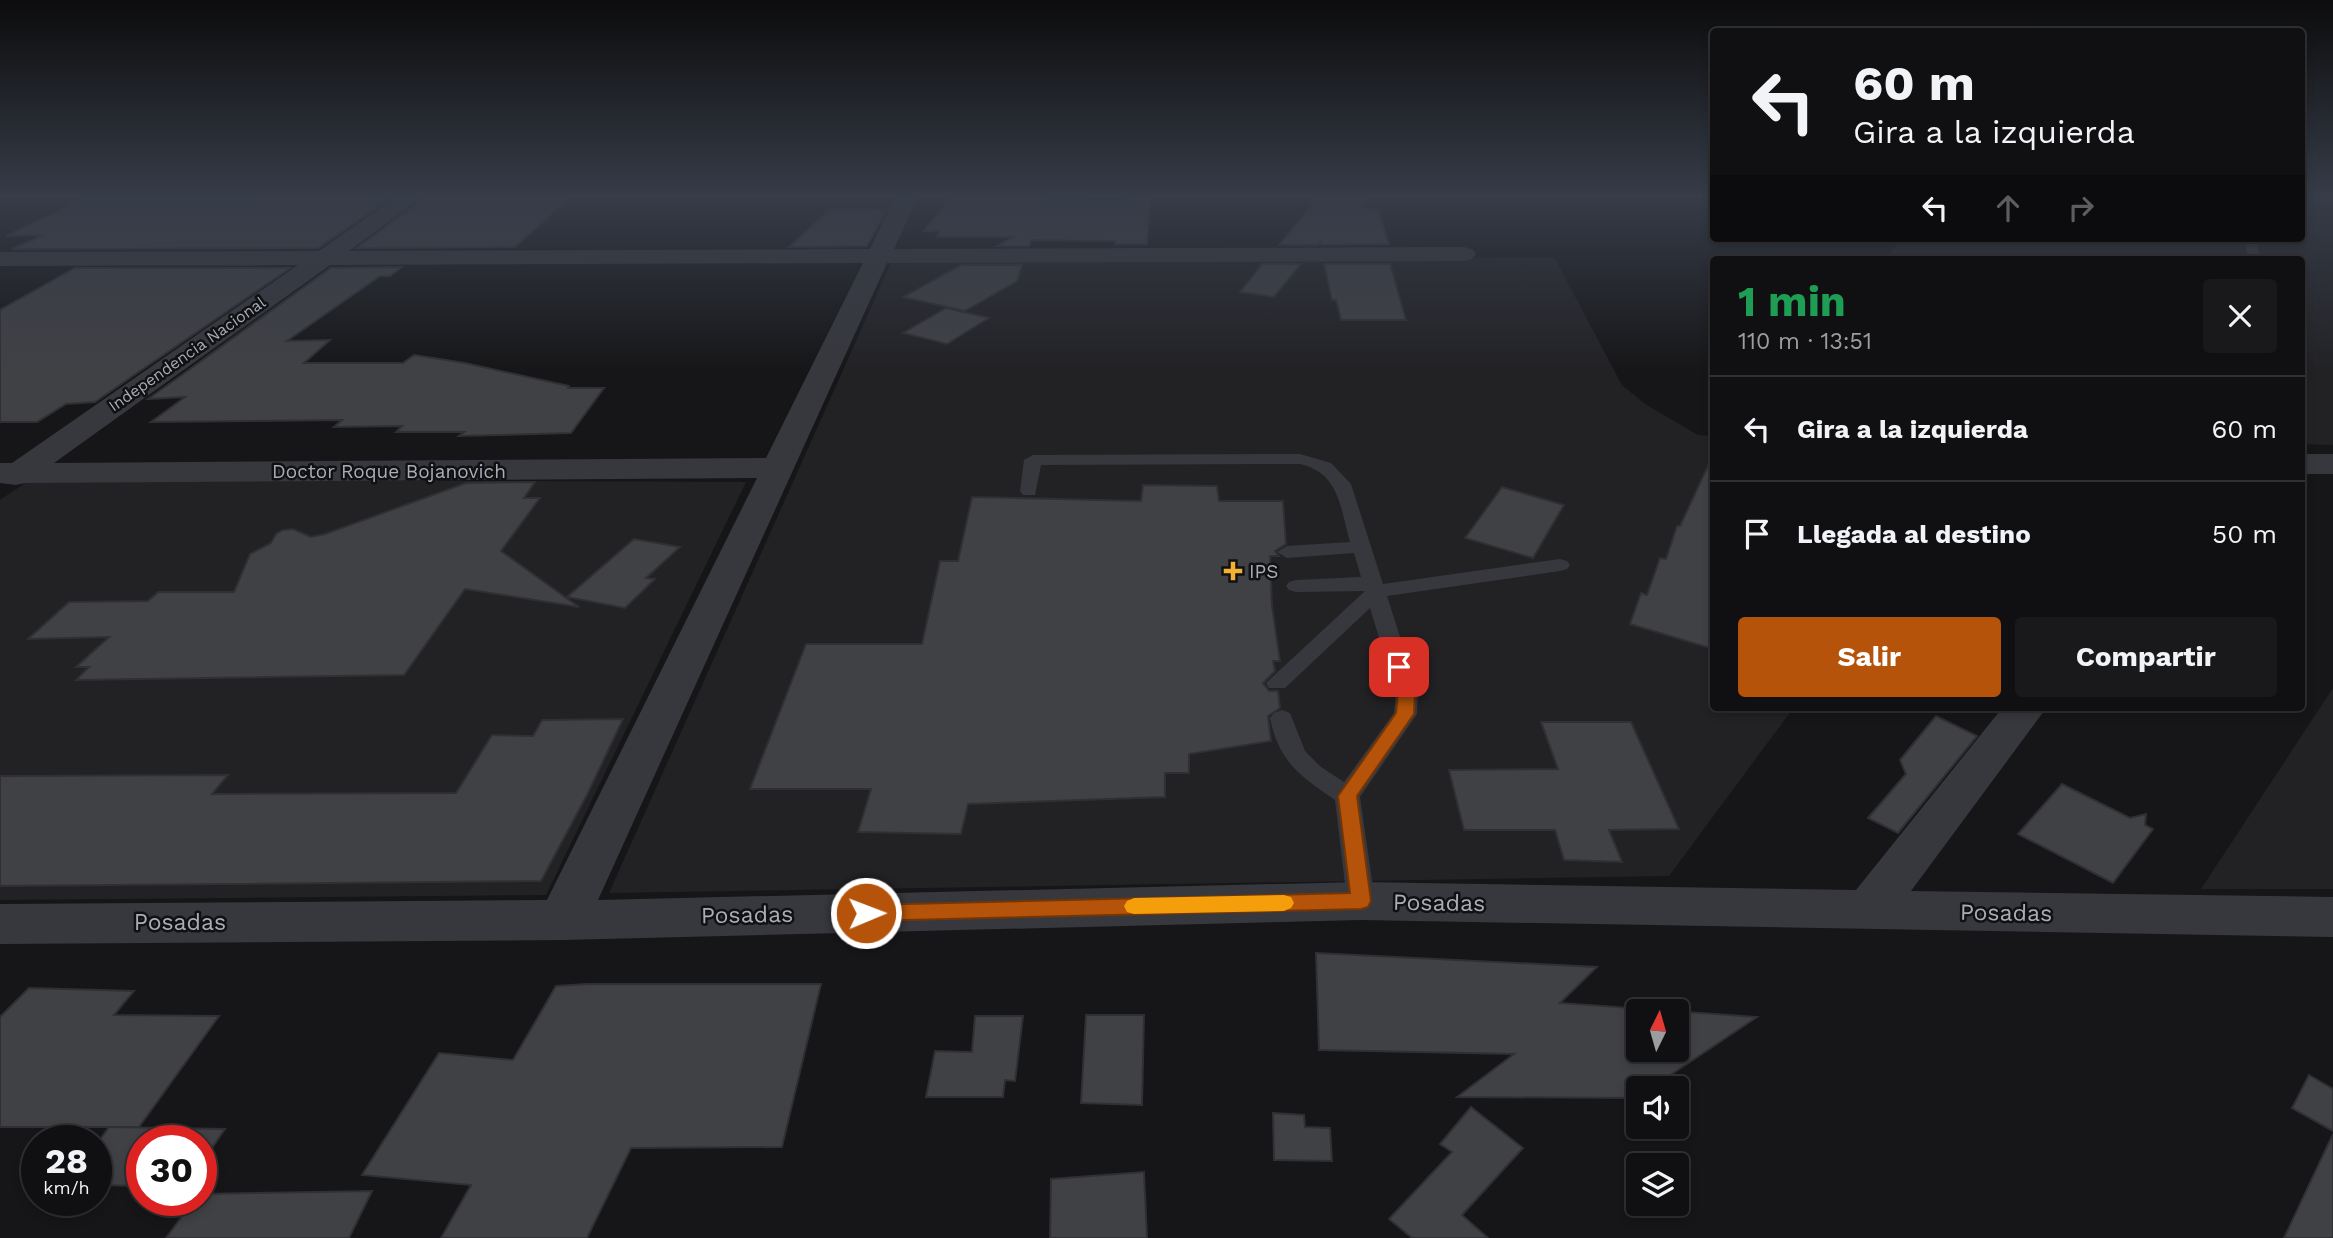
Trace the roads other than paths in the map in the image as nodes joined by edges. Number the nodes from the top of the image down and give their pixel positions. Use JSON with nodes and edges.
{"nodes":[{"id":1,"x":327,"y":256,"type":"edge"},
{"id":2,"x":682,"y":256,"type":"edge"},
{"id":3,"x":879,"y":256,"type":"edge"},
{"id":4,"x":0,"y":259,"type":"edge"},
{"id":5,"x":322,"y":259,"type":"junction"},
{"id":6,"x":2305,"y":464,"type":"edge"},
{"id":7,"x":2333,"y":464,"type":"edge"},
{"id":8,"x":778,"y":468,"type":"junction"},
{"id":9,"x":6,"y":477,"type":"edge"},
{"id":10,"x":1029,"y":491,"type":"dead end"},
{"id":11,"x":1362,"y":547,"type":"junction"},
{"id":12,"x":1286,"y":552,"type":"dead end"},
{"id":13,"x":1560,"y":565,"type":"dead end"},
{"id":14,"x":1296,"y":586,"type":"dead end"},
{"id":15,"x":1375,"y":587,"type":"junction"},
{"id":16,"x":1277,"y":683,"type":"dead end"},
{"id":17,"x":2023,"y":711,"type":"edge"},
{"id":18,"x":1282,"y":718,"type":"dead end"},
{"id":19,"x":1347,"y":796,"type":"junction"},
{"id":20,"x":1361,"y":901,"type":"junction"},
{"id":21,"x":1868,"y":911,"type":"junction"},
{"id":22,"x":2333,"y":917,"type":"edge"},
{"id":23,"x":563,"y":920,"type":"junction"},
{"id":24,"x":0,"y":924,"type":"edge"}],
"edges":[{"from":1,"to":5,"type":"street","name":"Independencia Nacional"},
{"from":2,"to":5,"type":"street"},
{"from":3,"to":8,"type":"street"},
{"from":4,"to":5,"type":"street"},
{"from":5,"to":9,"type":"street","name":"Independencia Nacional"},
{"from":6,"to":7,"type":"street"},
{"from":8,"to":9,"type":"street","name":"Doctor Roque Bojanovich"},
{"from":8,"to":23,"type":"street"},
{"from":10,"to":11,"type":"lane"},
{"from":11,"to":12,"type":"lane"},
{"from":11,"to":15,"type":"lane"},
{"from":13,"to":15,"type":"lane"},
{"from":14,"to":15,"type":"lane"},
{"from":15,"to":16,"type":"lane"},
{"from":15,"to":19,"type":"lane"},
{"from":17,"to":21,"type":"street"},
{"from":18,"to":19,"type":"lane"},
{"from":19,"to":20,"type":"lane"},
{"from":20,"to":21,"type":"street","name":"Posadas"},
{"from":20,"to":23,"type":"street","name":"Posadas"},
{"from":21,"to":22,"type":"street","name":"Posadas"},
{"from":23,"to":24,"type":"street","name":"Posadas"}]}
